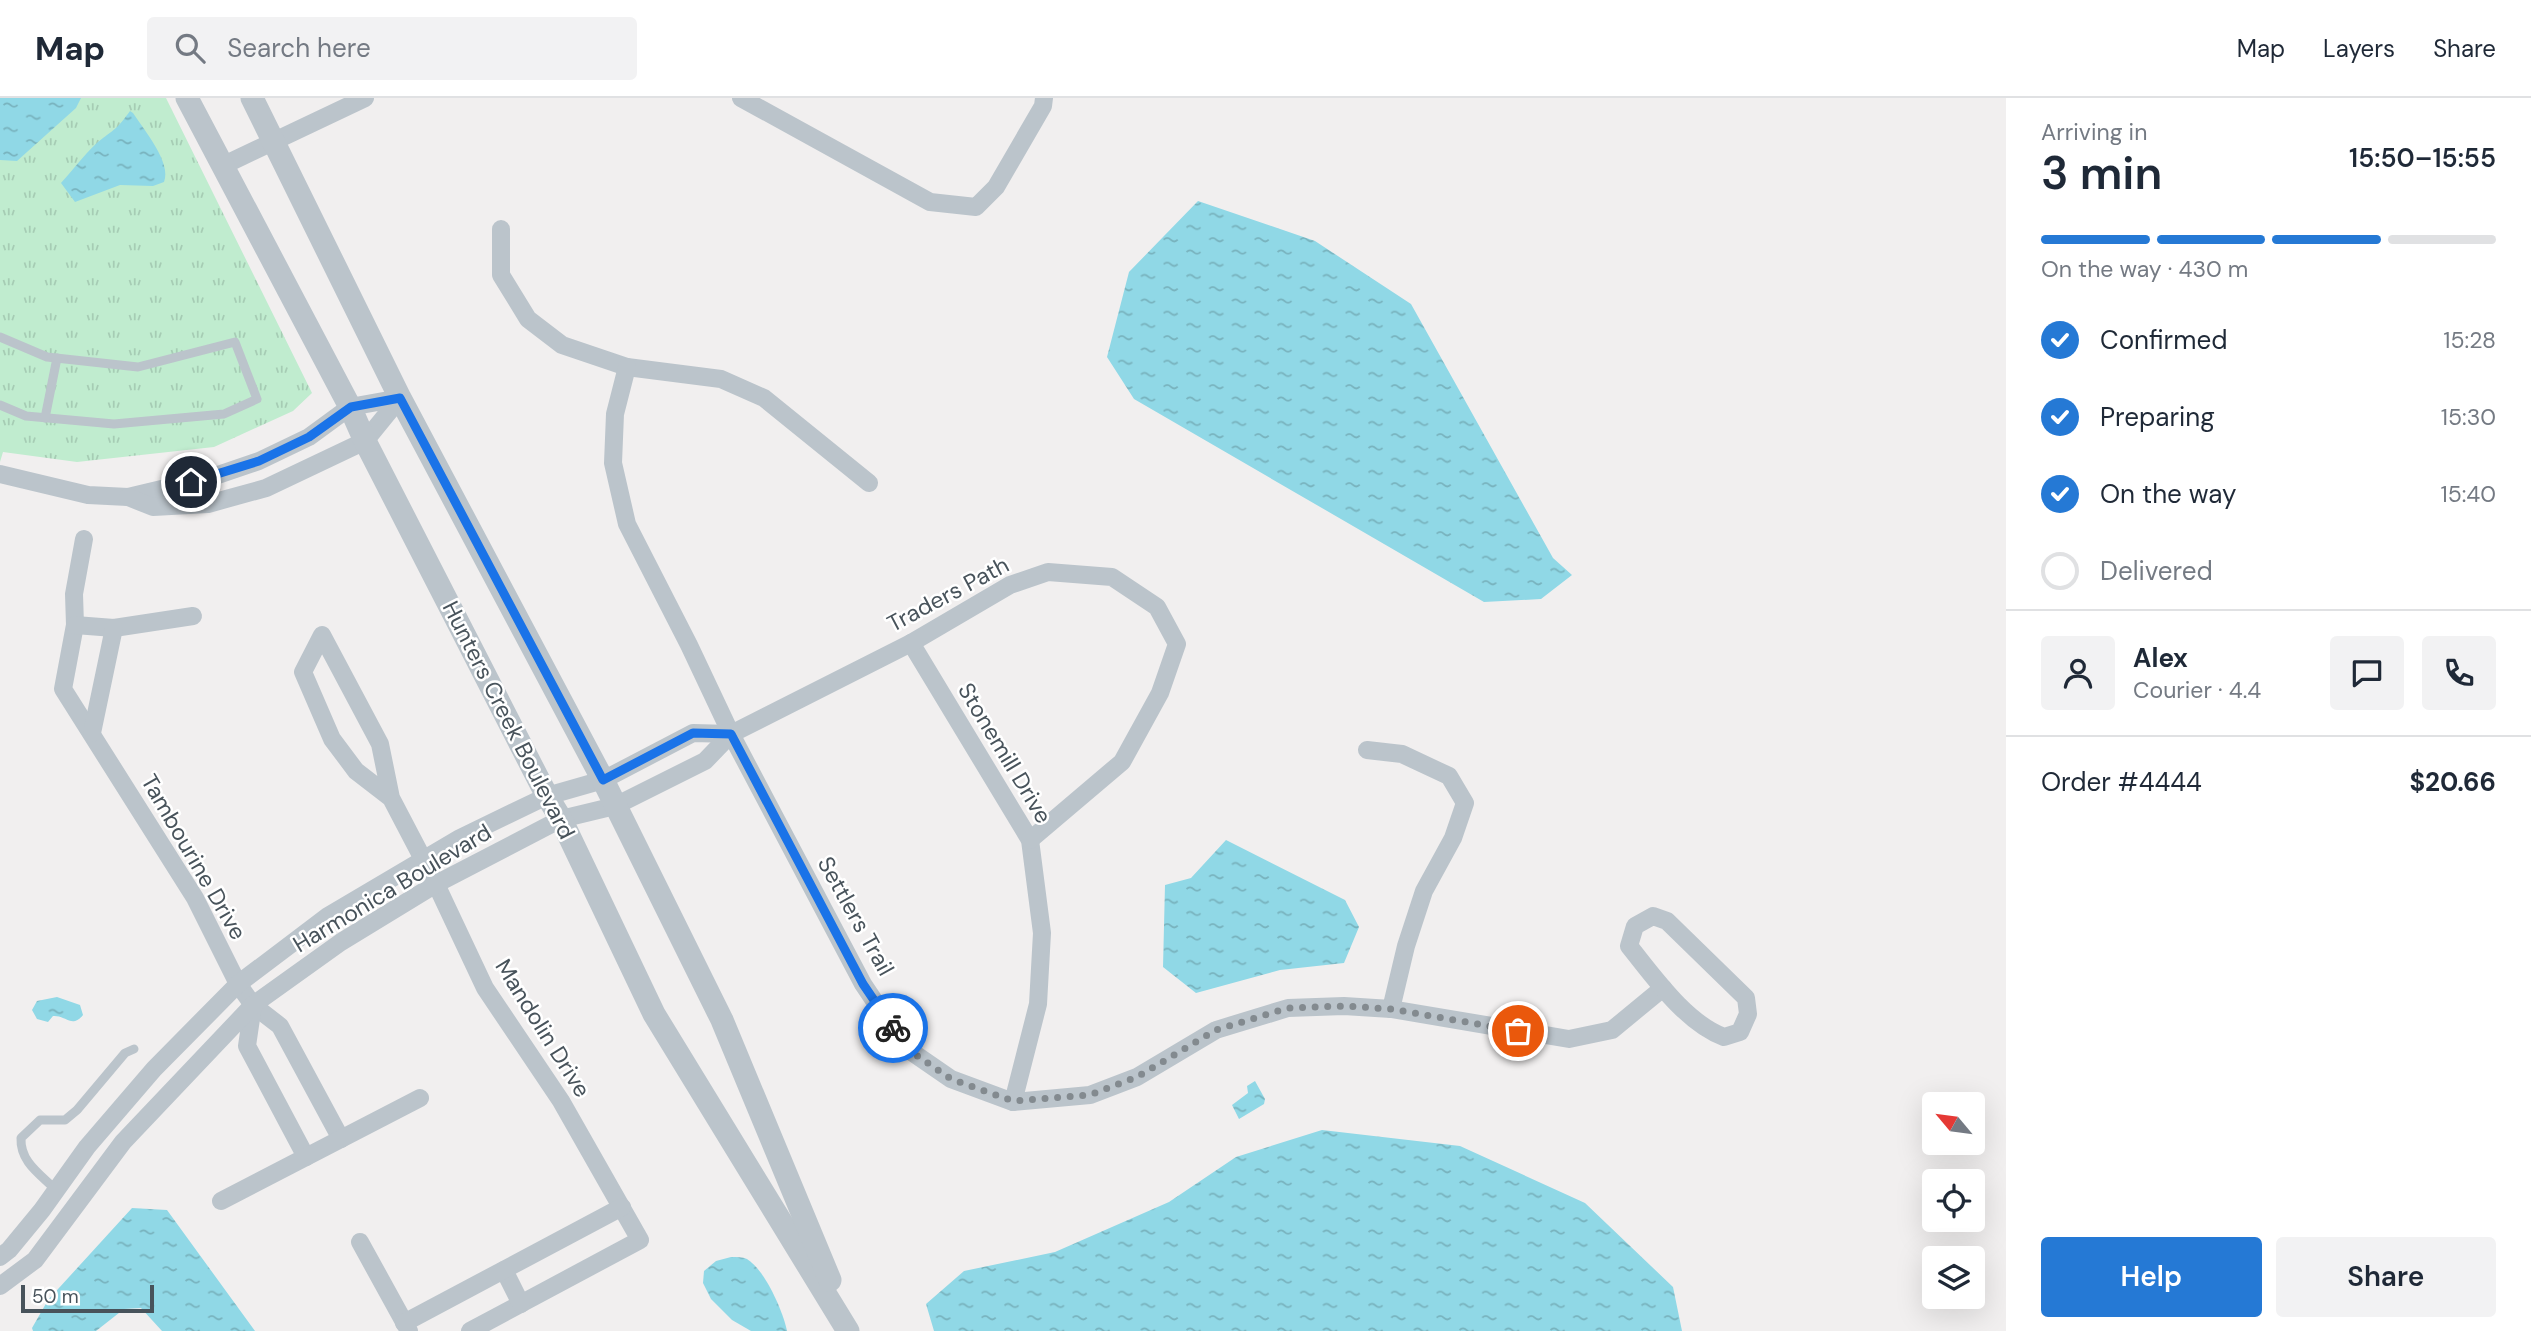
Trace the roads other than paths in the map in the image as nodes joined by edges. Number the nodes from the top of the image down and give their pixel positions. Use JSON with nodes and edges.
{"nodes":[{"id":1,"x":187,"y":98,"type":"edge"},
{"id":2,"x":252,"y":98,"type":"edge"},
{"id":3,"x":365,"y":98,"type":"edge"},
{"id":4,"x":741,"y":98,"type":"edge"},
{"id":5,"x":1044,"y":98,"type":"edge"},
{"id":6,"x":274,"y":139,"type":"junction"},
{"id":7,"x":222,"y":166,"type":"junction"},
{"id":8,"x":501,"y":229,"type":"dead end"},
{"id":9,"x":0,"y":337,"type":"edge"},
{"id":10,"x":57,"y":358,"type":"junction"},
{"id":11,"x":626,"y":367,"type":"junction"},
{"id":12,"x":400,"y":398,"type":"junction"},
{"id":13,"x":0,"y":405,"type":"edge"},
{"id":14,"x":351,"y":407,"type":"junction"},
{"id":15,"x":45,"y":418,"type":"junction"},
{"id":16,"x":365,"y":441,"type":"junction"},
{"id":17,"x":0,"y":474,"type":"edge"},
{"id":18,"x":869,"y":483,"type":"dead end"},
{"id":19,"x":128,"y":497,"type":"junction"},
{"id":20,"x":84,"y":539,"type":"dead end"},
{"id":21,"x":193,"y":616,"type":"dead end"},
{"id":22,"x":75,"y":625,"type":"junction"},
{"id":23,"x":114,"y":628,"type":"junction"},
{"id":24,"x":911,"y":643,"type":"junction"},
{"id":25,"x":92,"y":733,"type":"junction"},
{"id":26,"x":731,"y":734,"type":"junction"},
{"id":27,"x":1367,"y":750,"type":"dead end"},
{"id":28,"x":603,"y":780,"type":"junction"},
{"id":29,"x":547,"y":796,"type":"junction"},
{"id":30,"x":391,"y":799,"type":"junction"},
{"id":31,"x":615,"y":806,"type":"junction"},
{"id":32,"x":561,"y":819,"type":"junction"},
{"id":33,"x":1030,"y":840,"type":"junction"},
{"id":34,"x":423,"y":859,"type":"junction"},
{"id":35,"x":436,"y":884,"type":"junction"},
{"id":36,"x":238,"y":984,"type":"junction"},
{"id":37,"x":1663,"y":988,"type":"junction"},
{"id":38,"x":253,"y":1005,"type":"junction"},
{"id":39,"x":1391,"y":1009,"type":"junction"},
{"id":40,"x":134,"y":1049,"type":"dead end"},
{"id":41,"x":420,"y":1098,"type":"dead end"},
{"id":42,"x":1013,"y":1101,"type":"junction"},
{"id":43,"x":341,"y":1139,"type":"junction"},
{"id":44,"x":306,"y":1157,"type":"junction"},
{"id":45,"x":56,"y":1190,"type":"junction"},
{"id":46,"x":221,"y":1201,"type":"dead end"},
{"id":47,"x":622,"y":1207,"type":"junction"},
{"id":48,"x":360,"y":1242,"type":"dead end"},
{"id":49,"x":0,"y":1257,"type":"edge"},
{"id":50,"x":504,"y":1270,"type":"junction"},
{"id":51,"x":0,"y":1286,"type":"edge"},
{"id":52,"x":521,"y":1304,"type":"junction"},
{"id":53,"x":407,"y":1327,"type":"edge"},
{"id":54,"x":470,"y":1331,"type":"edge"},
{"id":55,"x":850,"y":1331,"type":"edge"}],
"edges":[{"from":1,"to":7,"type":"street","name":"Hunters Creek Boulevard"},
{"from":2,"to":6,"type":"street","name":"Hunters Creek Boulevard"},
{"from":3,"to":6,"type":"street"},
{"from":4,"to":5,"type":"street"},
{"from":6,"to":7,"type":"street"},
{"from":6,"to":12,"type":"street","name":"Hunters Creek Boulevard"},
{"from":7,"to":14,"type":"street","name":"Hunters Creek Boulevard"},
{"from":8,"to":11,"type":"street"},
{"from":9,"to":10,"type":"lane"},
{"from":10,"to":15,"type":"lane"},
{"from":10,"to":15,"type":"lane"},
{"from":11,"to":18,"type":"street"},
{"from":11,"to":26,"type":"street","name":"Settlers Trail"},
{"from":12,"to":14,"type":"street"},
{"from":12,"to":16,"type":"street"},
{"from":12,"to":28,"type":"street","name":"Hunters Creek Boulevard"},
{"from":13,"to":15,"type":"lane"},
{"from":14,"to":16,"type":"street","name":"Hunters Creek Boulevard"},
{"from":14,"to":19,"type":"street"},
{"from":16,"to":19,"type":"street"},
{"from":16,"to":29,"type":"street","name":"Hunters Creek Boulevard"},
{"from":17,"to":19,"type":"street"},
{"from":20,"to":22,"type":"street","name":"Tambourine Drive"},
{"from":21,"to":23,"type":"street"},
{"from":22,"to":23,"type":"street"},
{"from":22,"to":25,"type":"street","name":"Tambourine Drive"},
{"from":23,"to":25,"type":"street"},
{"from":24,"to":26,"type":"street","name":"Traders Path"},
{"from":24,"to":33,"type":"street","name":"Stonemill Drive"},
{"from":24,"to":33,"type":"street","name":"Traders Path"},
{"from":25,"to":36,"type":"street","name":"Tambourine Drive"},
{"from":26,"to":28,"type":"street","name":"Traders Path"},
{"from":26,"to":31,"type":"street","name":"Traders Path"},
{"from":26,"to":42,"type":"street","name":"Settlers Trail"},
{"from":27,"to":39,"type":"street"},
{"from":28,"to":29,"type":"street","name":"Traders Path"},
{"from":28,"to":31,"type":"street","name":"Hunters Creek Boulevard"},
{"from":29,"to":32,"type":"street","name":"Hunters Creek Boulevard"},
{"from":29,"to":34,"type":"street","name":"Harmonica Boulevard"},
{"from":30,"to":30,"type":"street","name":"Mandolin Drive"},
{"from":30,"to":34,"type":"street","name":"Mandolin Drive"},
{"from":31,"to":32,"type":"street","name":"Traders Path"},
{"from":31,"to":55,"type":"street","name":"Hunters Creek Boulevard"},
{"from":32,"to":35,"type":"street","name":"Harmonica Boulevard"},
{"from":32,"to":55,"type":"street","name":"Hunters Creek Boulevard"},
{"from":33,"to":42,"type":"street","name":"Stonemill Drive"},
{"from":34,"to":35,"type":"street","name":"Mandolin Drive"},
{"from":34,"to":36,"type":"street","name":"Harmonica Boulevard"},
{"from":35,"to":38,"type":"street","name":"Harmonica Boulevard"},
{"from":35,"to":47,"type":"street","name":"Mandolin Drive"},
{"from":36,"to":38,"type":"street","name":"Tambourine Drive"},
{"from":36,"to":45,"type":"street","name":"Harmonica Boulevard"},
{"from":37,"to":37,"type":"street"},
{"from":37,"to":39,"type":"street","name":"Settlers Trail"},
{"from":38,"to":43,"type":"street","name":"Tambourine Drive"},
{"from":38,"to":44,"type":"street"},
{"from":38,"to":51,"type":"street","name":"Harmonica Boulevard"},
{"from":39,"to":42,"type":"street","name":"Settlers Trail"},
{"from":40,"to":45,"type":"lane"},
{"from":41,"to":43,"type":"street"},
{"from":43,"to":44,"type":"street"},
{"from":44,"to":46,"type":"street"},
{"from":45,"to":49,"type":"street","name":"Harmonica Boulevard"},
{"from":47,"to":50,"type":"street"},
{"from":47,"to":52,"type":"street","name":"Mandolin Drive"},
{"from":48,"to":53,"type":"street"},
{"from":50,"to":52,"type":"street"},
{"from":50,"to":53,"type":"street"},
{"from":52,"to":54,"type":"street","name":"Mandolin Drive"}]}
